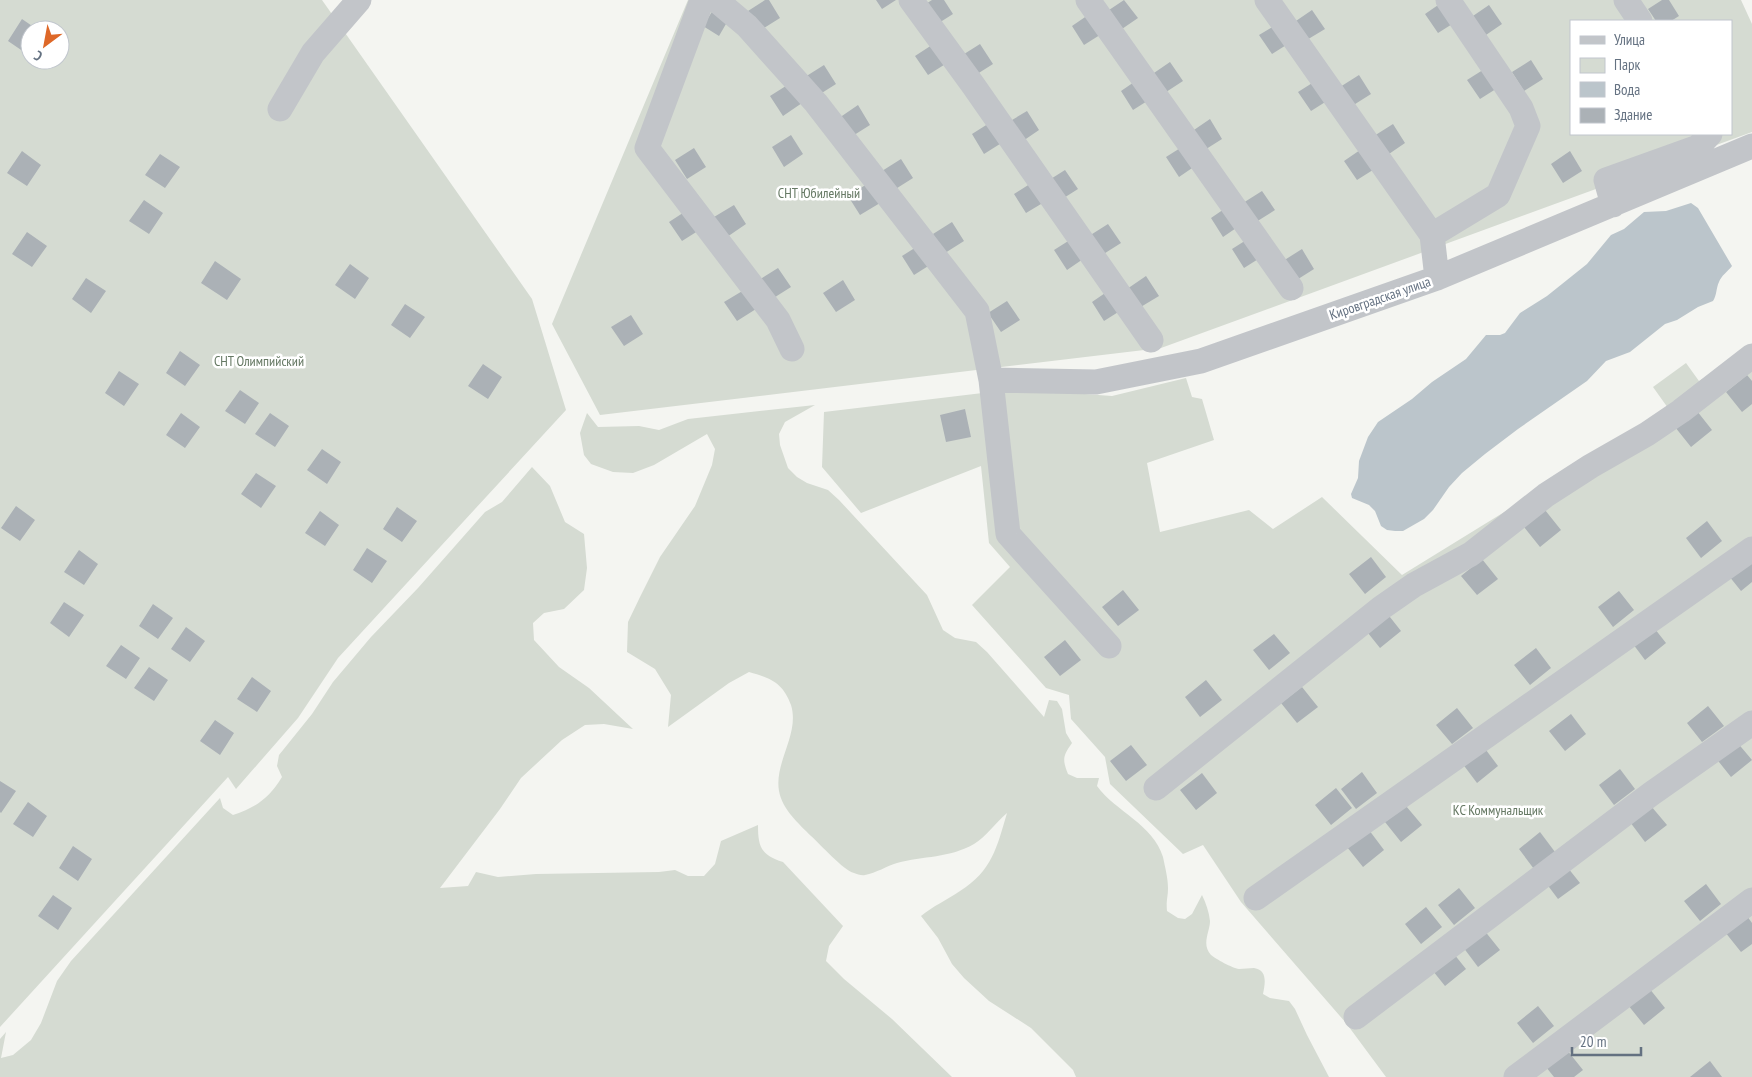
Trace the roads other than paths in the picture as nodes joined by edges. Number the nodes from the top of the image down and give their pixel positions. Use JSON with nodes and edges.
{"nodes":[{"id":1,"x":359,"y":0,"type":"edge"},
{"id":2,"x":702,"y":0,"type":"edge"},
{"id":3,"x":716,"y":0,"type":"edge"},
{"id":4,"x":911,"y":0,"type":"edge"},
{"id":5,"x":1088,"y":0,"type":"edge"},
{"id":6,"x":1268,"y":0,"type":"edge"},
{"id":7,"x":1448,"y":0,"type":"edge"},
{"id":8,"x":1626,"y":0,"type":"edge"},
{"id":9,"x":1639,"y":20,"type":"edge"},
{"id":10,"x":280,"y":109,"type":"dead end"},
{"id":11,"x":1709,"y":135,"type":"edge"},
{"id":12,"x":1752,"y":146,"type":"edge"},
{"id":13,"x":1613,"y":205,"type":"junction"},
{"id":14,"x":1432,"y":235,"type":"junction"},
{"id":15,"x":1436,"y":278,"type":"junction"},
{"id":16,"x":1292,"y":288,"type":"dead end"},
{"id":17,"x":1151,"y":340,"type":"dead end"},
{"id":18,"x":792,"y":348,"type":"dead end"},
{"id":19,"x":1752,"y":356,"type":"edge"},
{"id":20,"x":992,"y":380,"type":"junction"},
{"id":21,"x":1752,"y":549,"type":"edge"},
{"id":22,"x":1109,"y":646,"type":"dead end"},
{"id":23,"x":1752,"y":723,"type":"edge"},
{"id":24,"x":1156,"y":788,"type":"dead end"},
{"id":25,"x":1256,"y":898,"type":"dead end"},
{"id":26,"x":1752,"y":900,"type":"edge"},
{"id":27,"x":1356,"y":1018,"type":"dead end"},
{"id":28,"x":1516,"y":1077,"type":"edge"}],
"edges":[{"from":1,"to":10,"type":"street"},
{"from":2,"to":18,"type":"street"},
{"from":3,"to":20,"type":"street"},
{"from":4,"to":17,"type":"street"},
{"from":5,"to":16,"type":"street"},
{"from":6,"to":14,"type":"street"},
{"from":7,"to":14,"type":"street"},
{"from":8,"to":9,"type":"street"},
{"from":11,"to":13,"type":"street"},
{"from":12,"to":13,"type":"street","name":"Кировградская улица"},
{"from":13,"to":15,"type":"street","name":"Кировградская улица"},
{"from":14,"to":15,"type":"street"},
{"from":15,"to":20,"type":"street","name":"Кировградская улица"},
{"from":19,"to":24,"type":"street"},
{"from":20,"to":22,"type":"street"},
{"from":21,"to":25,"type":"street"},
{"from":23,"to":27,"type":"street"},
{"from":26,"to":28,"type":"street"}]}
